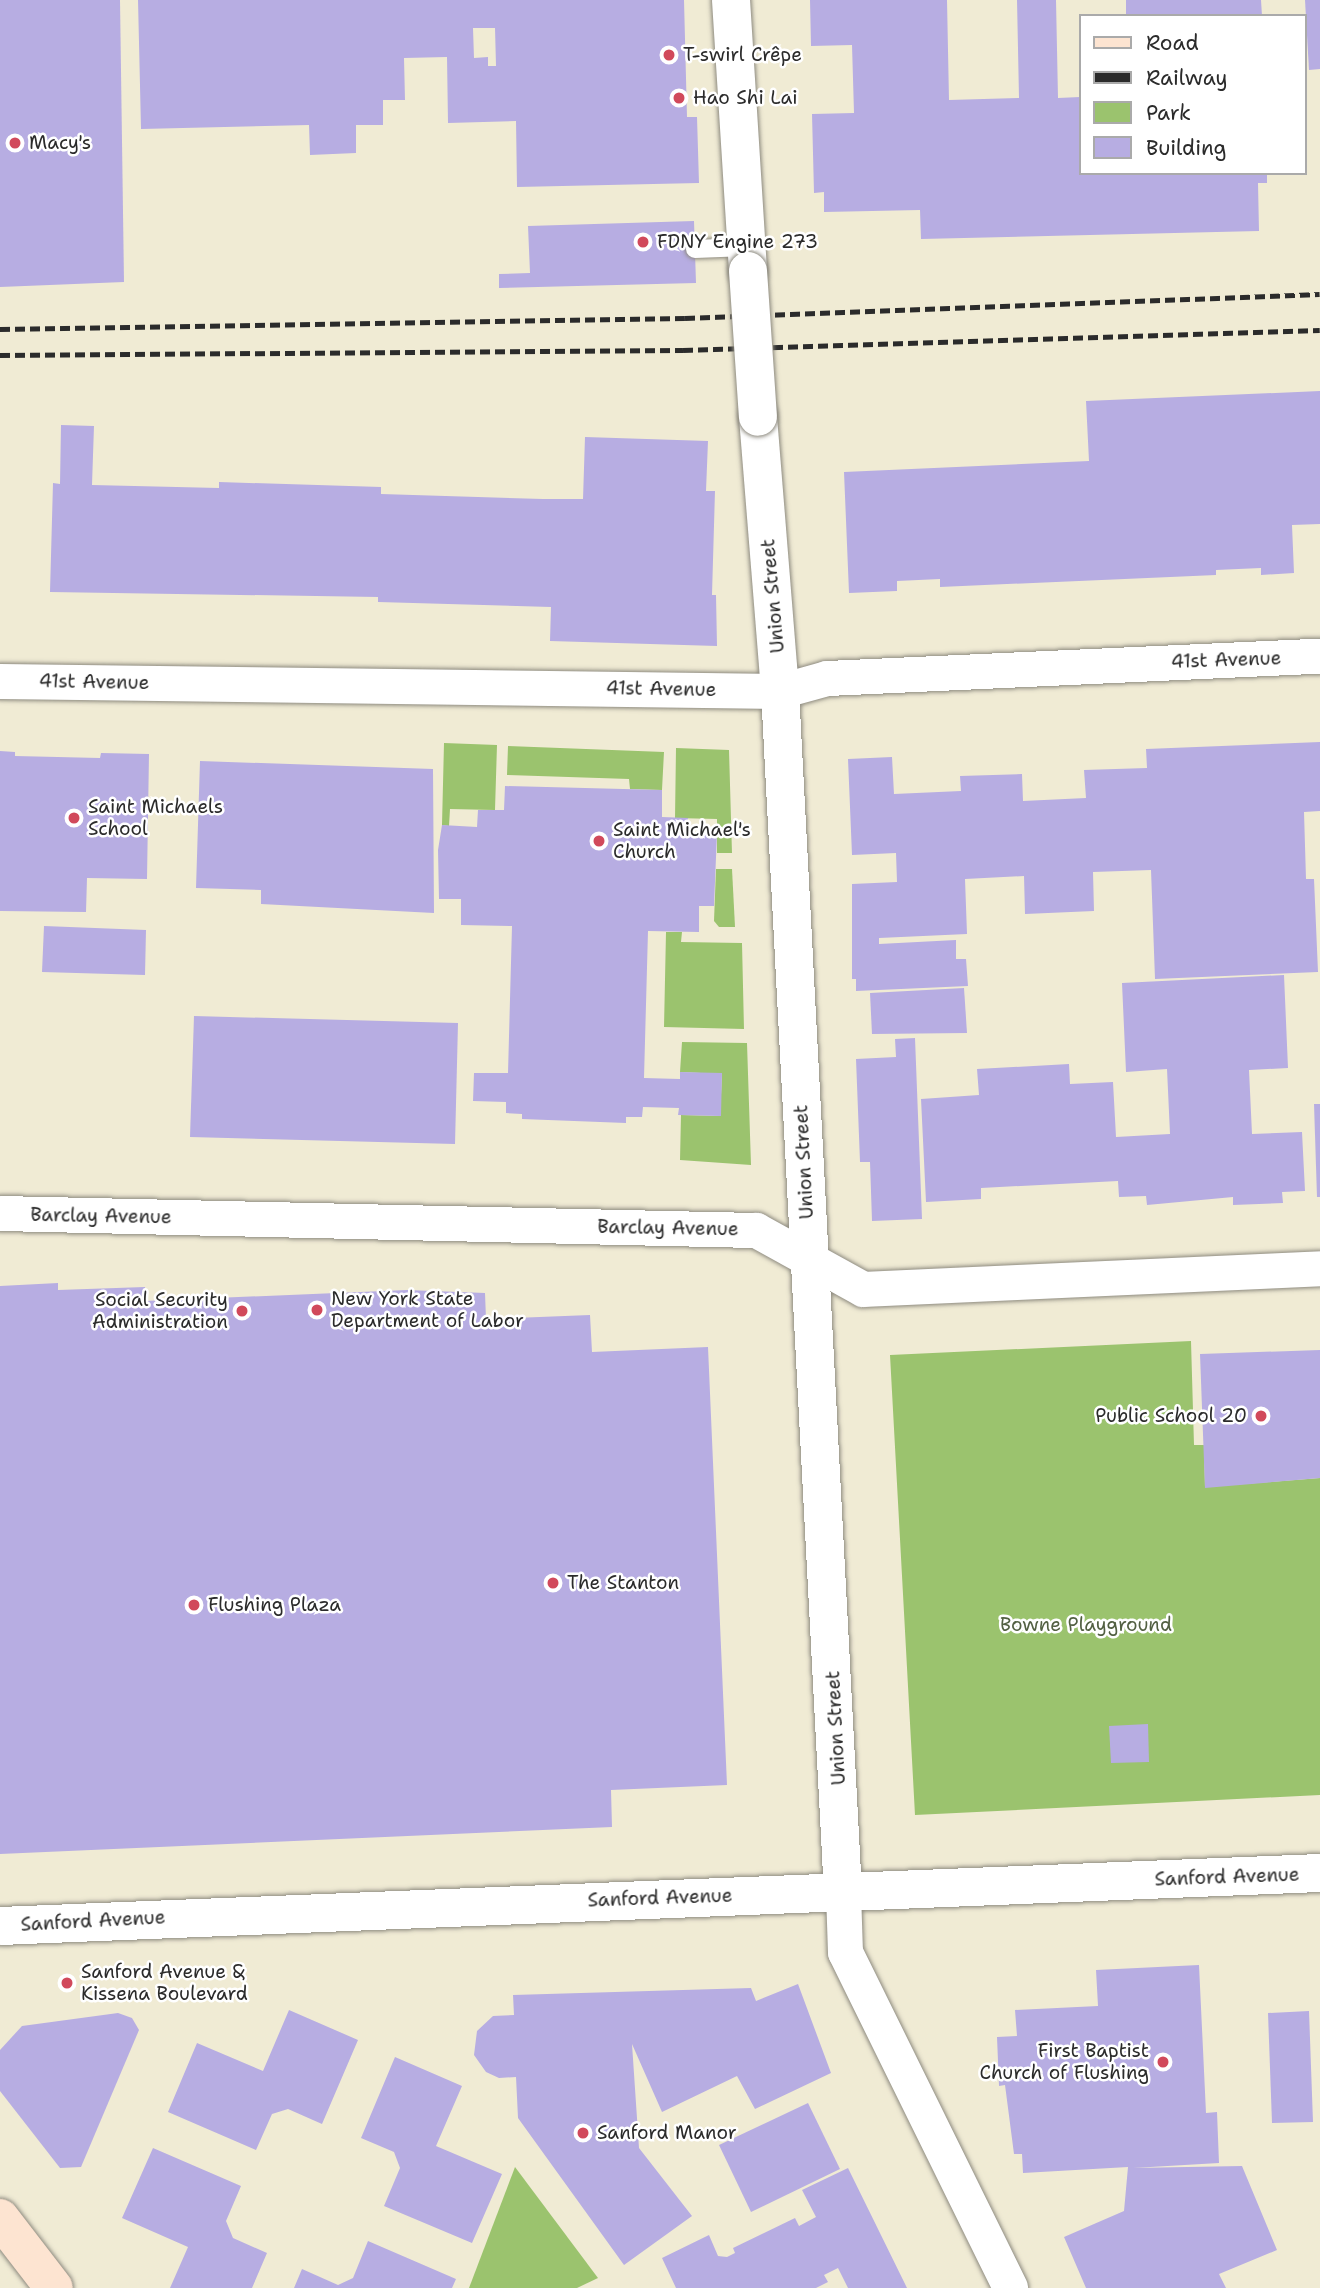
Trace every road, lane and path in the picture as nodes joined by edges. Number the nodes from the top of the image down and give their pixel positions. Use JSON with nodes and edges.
{"nodes":[{"id":1,"x":731,"y":0,"type":"edge"},
{"id":2,"x":695,"y":249,"type":"dead end"},
{"id":3,"x":747,"y":259,"type":"junction"},
{"id":4,"x":1320,"y":656,"type":"edge"},
{"id":5,"x":0,"y":681,"type":"edge"},
{"id":6,"x":780,"y":691,"type":"junction"},
{"id":7,"x":0,"y":1213,"type":"edge"},
{"id":8,"x":811,"y":1260,"type":"junction"},
{"id":9,"x":1320,"y":1268,"type":"edge"},
{"id":10,"x":1320,"y":1873,"type":"edge"},
{"id":11,"x":843,"y":1892,"type":"junction"},
{"id":12,"x":0,"y":1926,"type":"edge"},
{"id":13,"x":0,"y":2218,"type":"edge"},
{"id":14,"x":54,"y":2288,"type":"edge"},
{"id":15,"x":1010,"y":2288,"type":"edge"}],
"edges":[{"from":1,"to":3,"type":"street","name":"Union Street"},
{"from":2,"to":3,"type":"lane"},
{"from":3,"to":6,"type":"street","name":"Union Street","bridge":true},
{"from":4,"to":6,"type":"street","name":"41st Avenue"},
{"from":5,"to":6,"type":"street","name":"41st Avenue"},
{"from":6,"to":8,"type":"street","name":"Union Street"},
{"from":7,"to":8,"type":"street","name":"Barclay Avenue"},
{"from":8,"to":9,"type":"street","name":"Barclay Avenue"},
{"from":8,"to":11,"type":"street","name":"Union Street"},
{"from":10,"to":11,"type":"street","name":"Sanford Avenue"},
{"from":11,"to":12,"type":"street","name":"Sanford Avenue"},
{"from":11,"to":15,"type":"street","name":"Union Street"},
{"from":13,"to":14,"type":"main road"}]}
